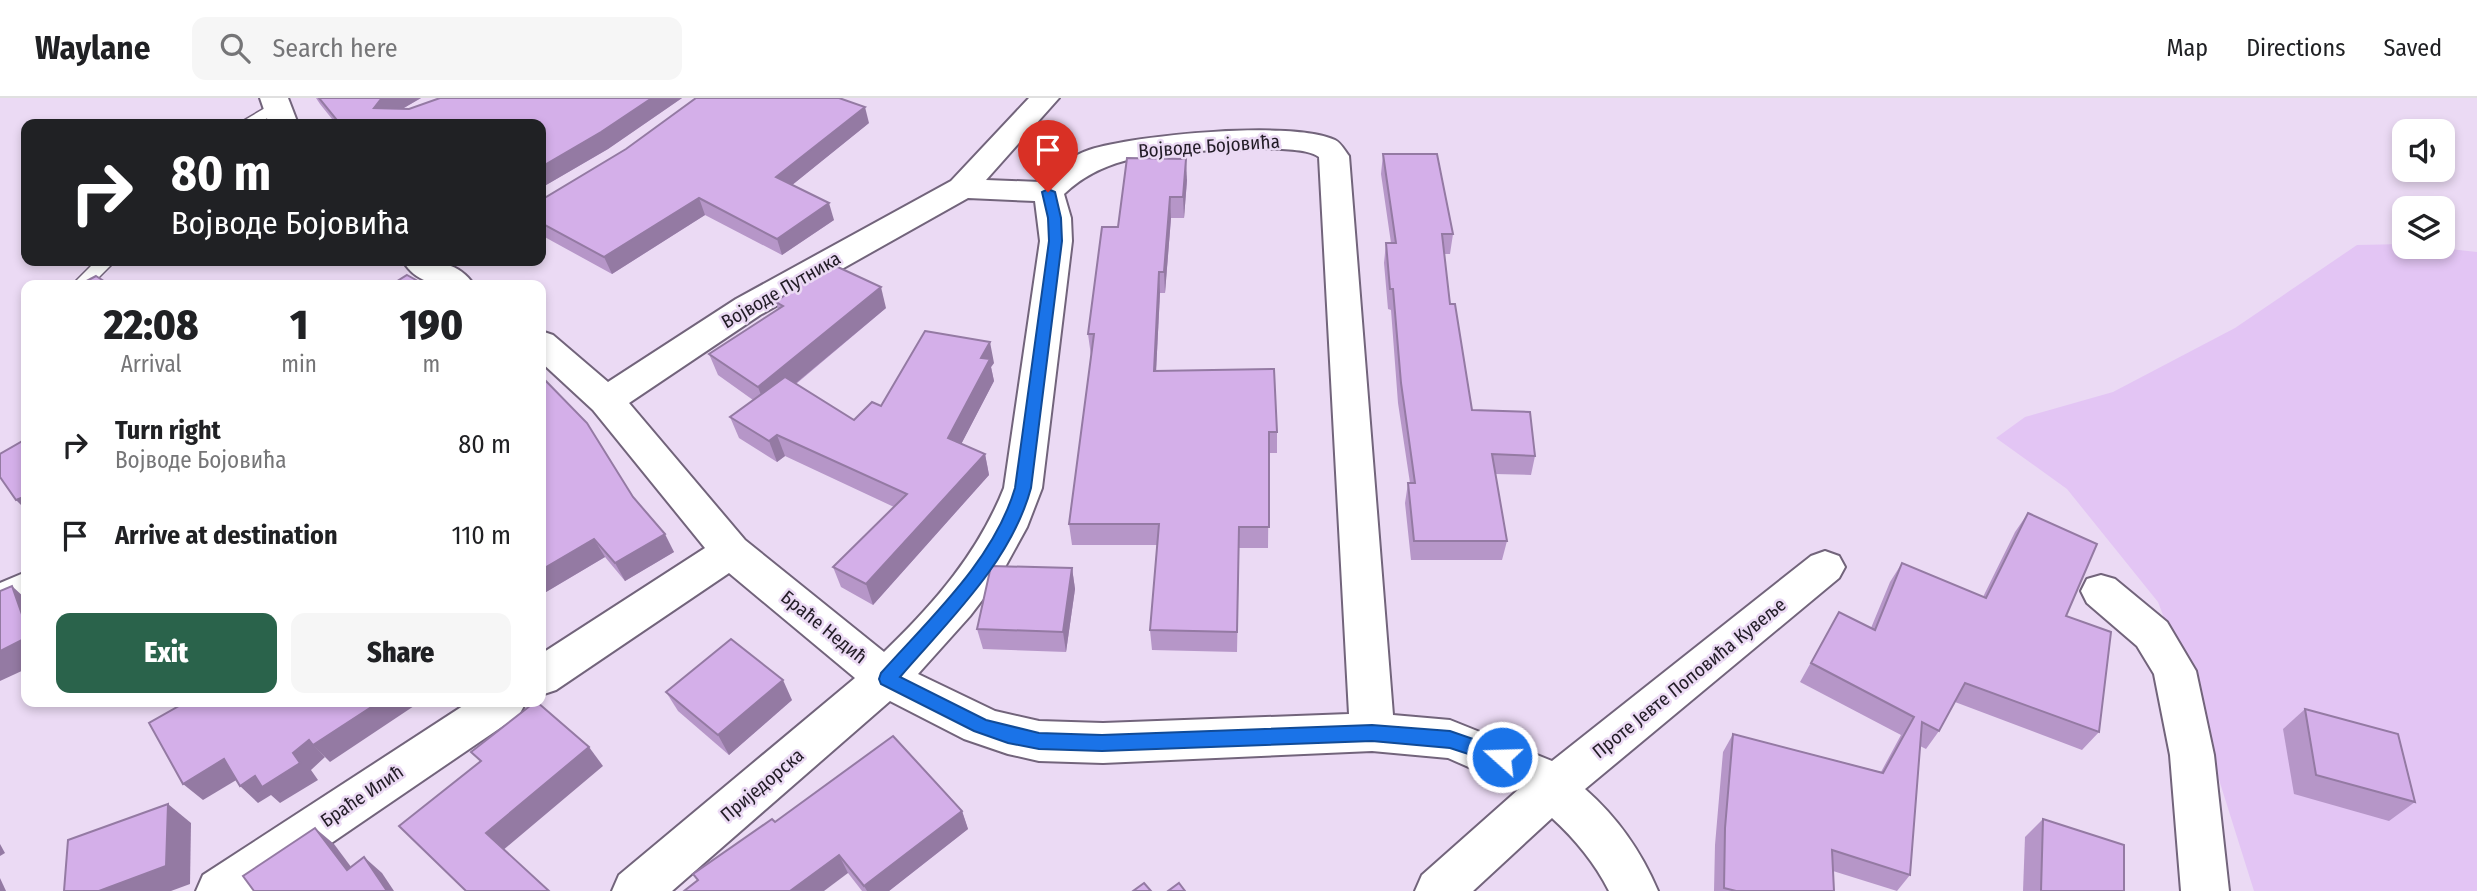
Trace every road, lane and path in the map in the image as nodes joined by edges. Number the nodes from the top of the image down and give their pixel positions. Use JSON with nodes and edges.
{"nodes":[{"id":1,"x":1045,"y":98,"type":"edge"},
{"id":2,"x":278,"y":109,"type":"edge"},
{"id":3,"x":257,"y":119,"type":"edge"},
{"id":4,"x":962,"y":188,"type":"junction"},
{"id":5,"x":1048,"y":192,"type":"junction"},
{"id":6,"x":101,"y":266,"type":"edge"},
{"id":7,"x":86,"y":280,"type":"edge"},
{"id":8,"x":546,"y":347,"type":"edge"},
{"id":9,"x":606,"y":401,"type":"junction"},
{"id":10,"x":731,"y":551,"type":"junction"},
{"id":11,"x":1825,"y":567,"type":"dead end"},
{"id":12,"x":21,"y":591,"type":"edge"},
{"id":13,"x":2101,"y":591,"type":"dead end"},
{"id":14,"x":0,"y":602,"type":"edge"},
{"id":15,"x":546,"y":674,"type":"edge"},
{"id":16,"x":887,"y":679,"type":"junction"},
{"id":17,"x":496,"y":707,"type":"edge"},
{"id":18,"x":1372,"y":733,"type":"junction"},
{"id":19,"x":1552,"y":788,"type":"junction"},
{"id":20,"x":220,"y":891,"type":"edge"},
{"id":21,"x":636,"y":891,"type":"edge"},
{"id":22,"x":1439,"y":891,"type":"edge"},
{"id":23,"x":1634,"y":891,"type":"edge"},
{"id":24,"x":2205,"y":891,"type":"edge"}],
"edges":[{"from":1,"to":4,"type":"street","name":"Војводе Путника"},
{"from":2,"to":3,"type":"lane"},
{"from":4,"to":5,"type":"street"},
{"from":4,"to":9,"type":"street","name":"Војводе Путника"},
{"from":5,"to":16,"type":"street"},
{"from":5,"to":18,"type":"street","name":"Војводе Бојовића"},
{"from":6,"to":7,"type":"lane"},
{"from":8,"to":9,"type":"street","name":"Браће Недић"},
{"from":9,"to":10,"type":"street","name":"Браће Недић"},
{"from":10,"to":15,"type":"street"},
{"from":10,"to":16,"type":"street","name":"Браће Недић"},
{"from":11,"to":19,"type":"street","name":"Проте Јевте Поповића Кувеље"},
{"from":12,"to":14,"type":"street"},
{"from":13,"to":24,"type":"street"},
{"from":16,"to":18,"type":"street","name":"Браће Недић"},
{"from":16,"to":21,"type":"street","name":"Приједорска"},
{"from":17,"to":20,"type":"street","name":"Браће Илић"},
{"from":18,"to":19,"type":"street","name":"Браће Недић"},
{"from":19,"to":22,"type":"street","name":"Проте Јевте Поповића Кувеље"},
{"from":19,"to":23,"type":"street","name":"Браће Недић"}]}
